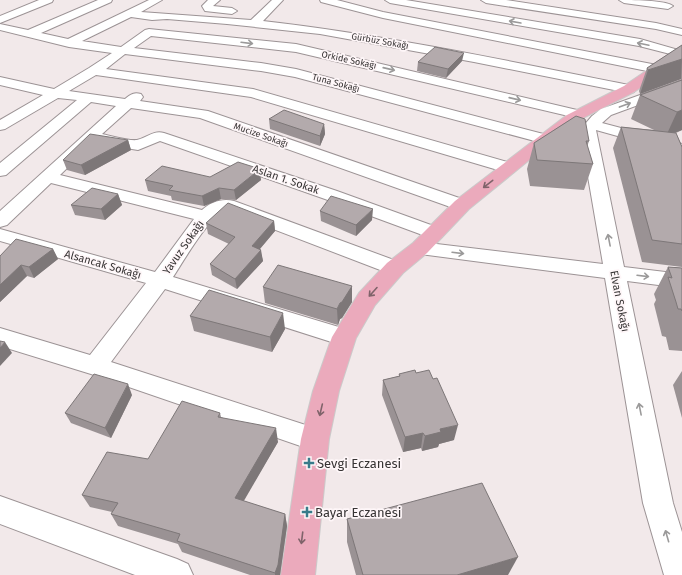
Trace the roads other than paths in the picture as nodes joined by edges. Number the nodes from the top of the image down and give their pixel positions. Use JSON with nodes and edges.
{"nodes":[{"id":1,"x":48,"y":0,"type":"edge"},
{"id":2,"x":107,"y":0,"type":"edge"},
{"id":3,"x":157,"y":0,"type":"edge"},
{"id":4,"x":215,"y":0,"type":"edge"},
{"id":5,"x":278,"y":0,"type":"edge"},
{"id":6,"x":325,"y":0,"type":"edge"},
{"id":7,"x":390,"y":0,"type":"edge"},
{"id":8,"x":486,"y":0,"type":"edge"},
{"id":9,"x":624,"y":0,"type":"edge"},
{"id":10,"x":652,"y":0,"type":"edge"},
{"id":11,"x":668,"y":6,"type":"junction"},
{"id":12,"x":346,"y":7,"type":"junction"},
{"id":13,"x":678,"y":10,"type":"dead end"},
{"id":14,"x":129,"y":13,"type":"junction"},
{"id":15,"x":250,"y":16,"type":"junction"},
{"id":16,"x":0,"y":20,"type":"edge"},
{"id":17,"x":227,"y":21,"type":"junction"},
{"id":18,"x":0,"y":27,"type":"edge"},
{"id":19,"x":320,"y":31,"type":"junction"},
{"id":20,"x":682,"y":32,"type":"edge"},
{"id":21,"x":29,"y":34,"type":"junction"},
{"id":22,"x":208,"y":38,"type":"junction"},
{"id":23,"x":69,"y":42,"type":"junction"},
{"id":24,"x":123,"y":51,"type":"junction"},
{"id":25,"x":680,"y":56,"type":"edge"},
{"id":26,"x":474,"y":58,"type":"junction"},
{"id":27,"x":184,"y":59,"type":"junction"},
{"id":28,"x":657,"y":69,"type":"junction"},
{"id":29,"x":94,"y":71,"type":"junction"},
{"id":30,"x":157,"y":80,"type":"junction"},
{"id":31,"x":0,"y":81,"type":"edge"},
{"id":32,"x":445,"y":82,"type":"junction"},
{"id":33,"x":682,"y":84,"type":"edge"},
{"id":34,"x":629,"y":89,"type":"junction"},
{"id":35,"x":54,"y":93,"type":"junction"},
{"id":36,"x":88,"y":98,"type":"junction"},
{"id":37,"x":129,"y":103,"type":"junction"},
{"id":38,"x":585,"y":119,"type":"junction"},
{"id":39,"x":0,"y":126,"type":"edge"},
{"id":40,"x":89,"y":137,"type":"junction"},
{"id":41,"x":546,"y":139,"type":"junction"},
{"id":42,"x":682,"y":149,"type":"edge"},
{"id":43,"x":508,"y":168,"type":"junction"},
{"id":44,"x":0,"y":171,"type":"edge"},
{"id":45,"x":49,"y":177,"type":"junction"},
{"id":46,"x":462,"y":205,"type":"junction"},
{"id":47,"x":205,"y":216,"type":"junction"},
{"id":48,"x":0,"y":221,"type":"edge"},
{"id":49,"x":436,"y":233,"type":"junction"},
{"id":50,"x":0,"y":235,"type":"edge"},
{"id":51,"x":420,"y":248,"type":"junction"},
{"id":52,"x":396,"y":268,"type":"junction"},
{"id":53,"x":615,"y":273,"type":"junction"},
{"id":54,"x":160,"y":280,"type":"junction"},
{"id":55,"x":682,"y":281,"type":"edge"},
{"id":56,"x":0,"y":337,"type":"edge"},
{"id":57,"x":344,"y":337,"type":"junction"},
{"id":58,"x":95,"y":366,"type":"junction"},
{"id":59,"x":315,"y":438,"type":"junction"},
{"id":60,"x":0,"y":510,"type":"edge"},
{"id":61,"x":679,"y":574,"type":"edge"},
{"id":62,"x":177,"y":575,"type":"edge"},
{"id":63,"x":298,"y":575,"type":"edge"}],
"edges":[{"from":1,"to":16,"type":"street"},
{"from":2,"to":21,"type":"street"},
{"from":3,"to":14,"type":"street"},
{"from":4,"to":15,"type":"street"},
{"from":5,"to":15,"type":"street"},
{"from":6,"to":12,"type":"street"},
{"from":25,"to":7,"type":"street","one_way":true},
{"from":8,"to":20,"type":"street"},
{"from":9,"to":11,"type":"street"},
{"from":10,"to":11,"type":"street"},
{"from":11,"to":13,"type":"street"},
{"from":12,"to":19,"type":"street"},
{"from":12,"to":28,"type":"street"},
{"from":14,"to":17,"type":"street","name":"Gürbüz Sokağı"},
{"from":14,"to":23,"type":"street"},
{"from":15,"to":17,"type":"street","name":"Gürbüz Sokağı"},
{"from":15,"to":19,"type":"street","name":"Gürbüz Sokağı"},
{"from":17,"to":22,"type":"street"},
{"from":18,"to":21,"type":"street","name":"Tuna Sokağı"},
{"from":19,"to":26,"type":"street","name":"Gürbüz Sokağı"},
{"from":21,"to":23,"type":"street","name":"Tuna Sokağı"},
{"from":22,"to":24,"type":"street","name":"Orkide Sokağı"},
{"from":22,"to":27,"type":"street"},
{"from":22,"to":32,"type":"street","name":"Orkide Sokağı","one_way":true},
{"from":23,"to":24,"type":"street","name":"Tuna Sokağı"},
{"from":24,"to":27,"type":"street","name":"Tuna Sokağı"},
{"from":24,"to":29,"type":"street","name":"Orkide Sokağı"},
{"from":25,"to":28,"type":"main road"},
{"from":26,"to":32,"type":"street"},
{"from":26,"to":34,"type":"street","name":"Gürbüz Sokağı"},
{"from":27,"to":30,"type":"street"},
{"from":27,"to":41,"type":"street","name":"Tuna Sokağı"},
{"from":28,"to":34,"type":"main road"},
{"from":29,"to":30,"type":"street"},
{"from":29,"to":35,"type":"street","name":"Orkide Sokağı"},
{"from":30,"to":37,"type":"street"},
{"from":30,"to":43,"type":"street"},
{"from":31,"to":35,"type":"street","name":"Mucize Sokağı"},
{"from":32,"to":38,"type":"street","name":"Orkide Sokağı","one_way":true},
{"from":38,"to":33,"type":"street","one_way":true},
{"from":34,"to":38,"type":"main road"},
{"from":35,"to":36,"type":"street","name":"Mucize Sokağı"},
{"from":35,"to":39,"type":"street","name":"Orkide Sokağı"},
{"from":36,"to":37,"type":"street","name":"Mucize Sokağı"},
{"from":36,"to":44,"type":"street"},
{"from":37,"to":40,"type":"street"},
{"from":37,"to":46,"type":"street","name":"Mucize Sokağı"},
{"from":38,"to":41,"type":"main road"},
{"from":38,"to":42,"type":"street","name":"Orkide Sokağı"},
{"from":53,"to":38,"type":"street","name":"Elvan Sokağı","one_way":true},
{"from":40,"to":45,"type":"street"},
{"from":40,"to":49,"type":"street","name":"Aslan 1. Sokak"},
{"from":41,"to":43,"type":"main road"},
{"from":43,"to":46,"type":"main road","one_way":true},
{"from":45,"to":47,"type":"street"},
{"from":45,"to":48,"type":"street"},
{"from":46,"to":49,"type":"main road"},
{"from":47,"to":52,"type":"street","name":"Yavuz Sokağı"},
{"from":47,"to":54,"type":"street","name":"Yavuz Sokağı"},
{"from":49,"to":51,"type":"main road"},
{"from":50,"to":54,"type":"street","name":"Alsancak Sokağı"},
{"from":51,"to":52,"type":"main road"},
{"from":51,"to":53,"type":"street","one_way":true},
{"from":52,"to":57,"type":"main road","one_way":true},
{"from":53,"to":55,"type":"street","one_way":true},
{"from":61,"to":53,"type":"street","name":"Elvan Sokağı","one_way":true},
{"from":54,"to":57,"type":"street","name":"Alsancak Sokağı"},
{"from":54,"to":58,"type":"street","name":"Yavuz Sokağı"},
{"from":56,"to":58,"type":"street"},
{"from":57,"to":59,"type":"main road","one_way":true},
{"from":58,"to":59,"type":"street"},
{"from":59,"to":63,"type":"main road","one_way":true},
{"from":60,"to":62,"type":"street"}]}
